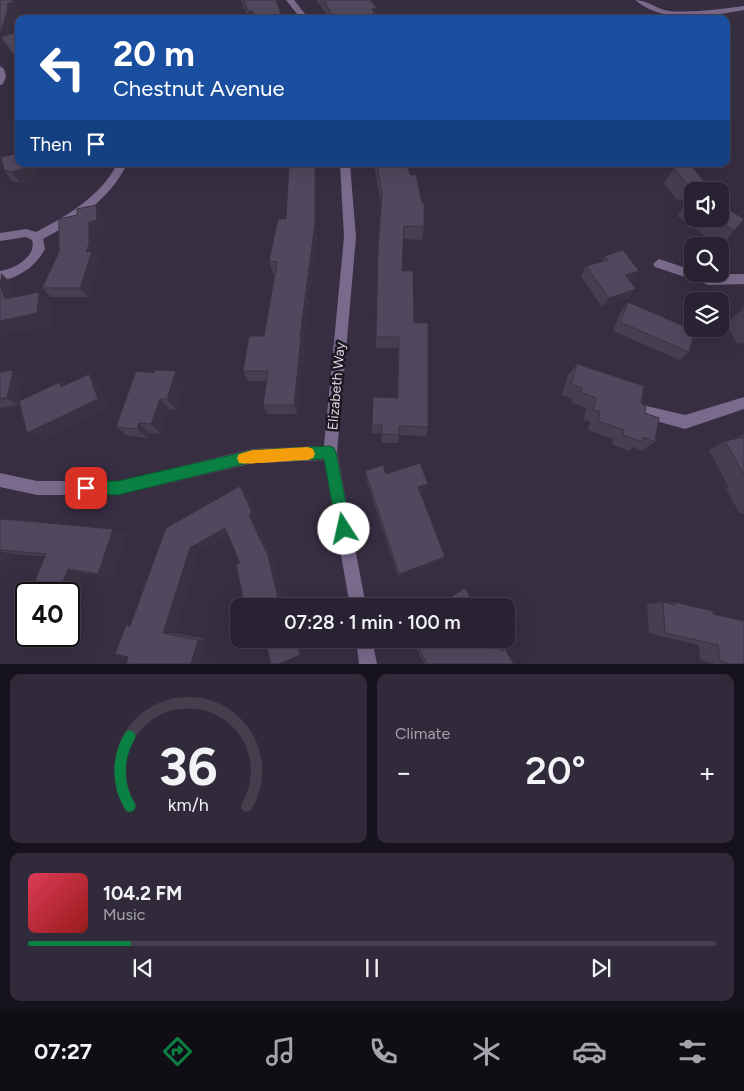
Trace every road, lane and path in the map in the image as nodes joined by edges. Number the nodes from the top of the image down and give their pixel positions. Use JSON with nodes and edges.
{"nodes":[{"id":1,"x":290,"y":0,"type":"edge"},
{"id":2,"x":639,"y":0,"type":"edge"},
{"id":3,"x":744,"y":8,"type":"edge"},
{"id":4,"x":302,"y":15,"type":"edge"},
{"id":5,"x":0,"y":69,"type":"edge"},
{"id":6,"x":0,"y":82,"type":"edge"},
{"id":7,"x":121,"y":167,"type":"edge"},
{"id":8,"x":345,"y":167,"type":"edge"},
{"id":9,"x":0,"y":237,"type":"edge"},
{"id":10,"x":37,"y":237,"type":"junction"},
{"id":11,"x":659,"y":264,"type":"dead end"},
{"id":12,"x":0,"y":276,"type":"edge"},
{"id":13,"x":744,"y":278,"type":"edge"},
{"id":14,"x":744,"y":403,"type":"edge"},
{"id":15,"x":638,"y":410,"type":"edge"},
{"id":16,"x":330,"y":453,"type":"junction"},
{"id":17,"x":0,"y":480,"type":"edge"},
{"id":18,"x":357,"y":598,"type":"edge"},
{"id":19,"x":365,"y":648,"type":"edge"},
{"id":20,"x":368,"y":664,"type":"edge"}],
"edges":[{"from":1,"to":4,"type":"street"},
{"from":2,"to":3,"type":"street"},
{"from":5,"to":6,"type":"street"},
{"from":7,"to":10,"type":"street"},
{"from":8,"to":16,"type":"street","name":"Elizabeth Way"},
{"from":9,"to":10,"type":"street"},
{"from":10,"to":12,"type":"street"},
{"from":11,"to":13,"type":"street"},
{"from":14,"to":15,"type":"street"},
{"from":16,"to":17,"type":"street"},
{"from":16,"to":18,"type":"street","name":"Elizabeth Way"},
{"from":19,"to":20,"type":"street"}]}
